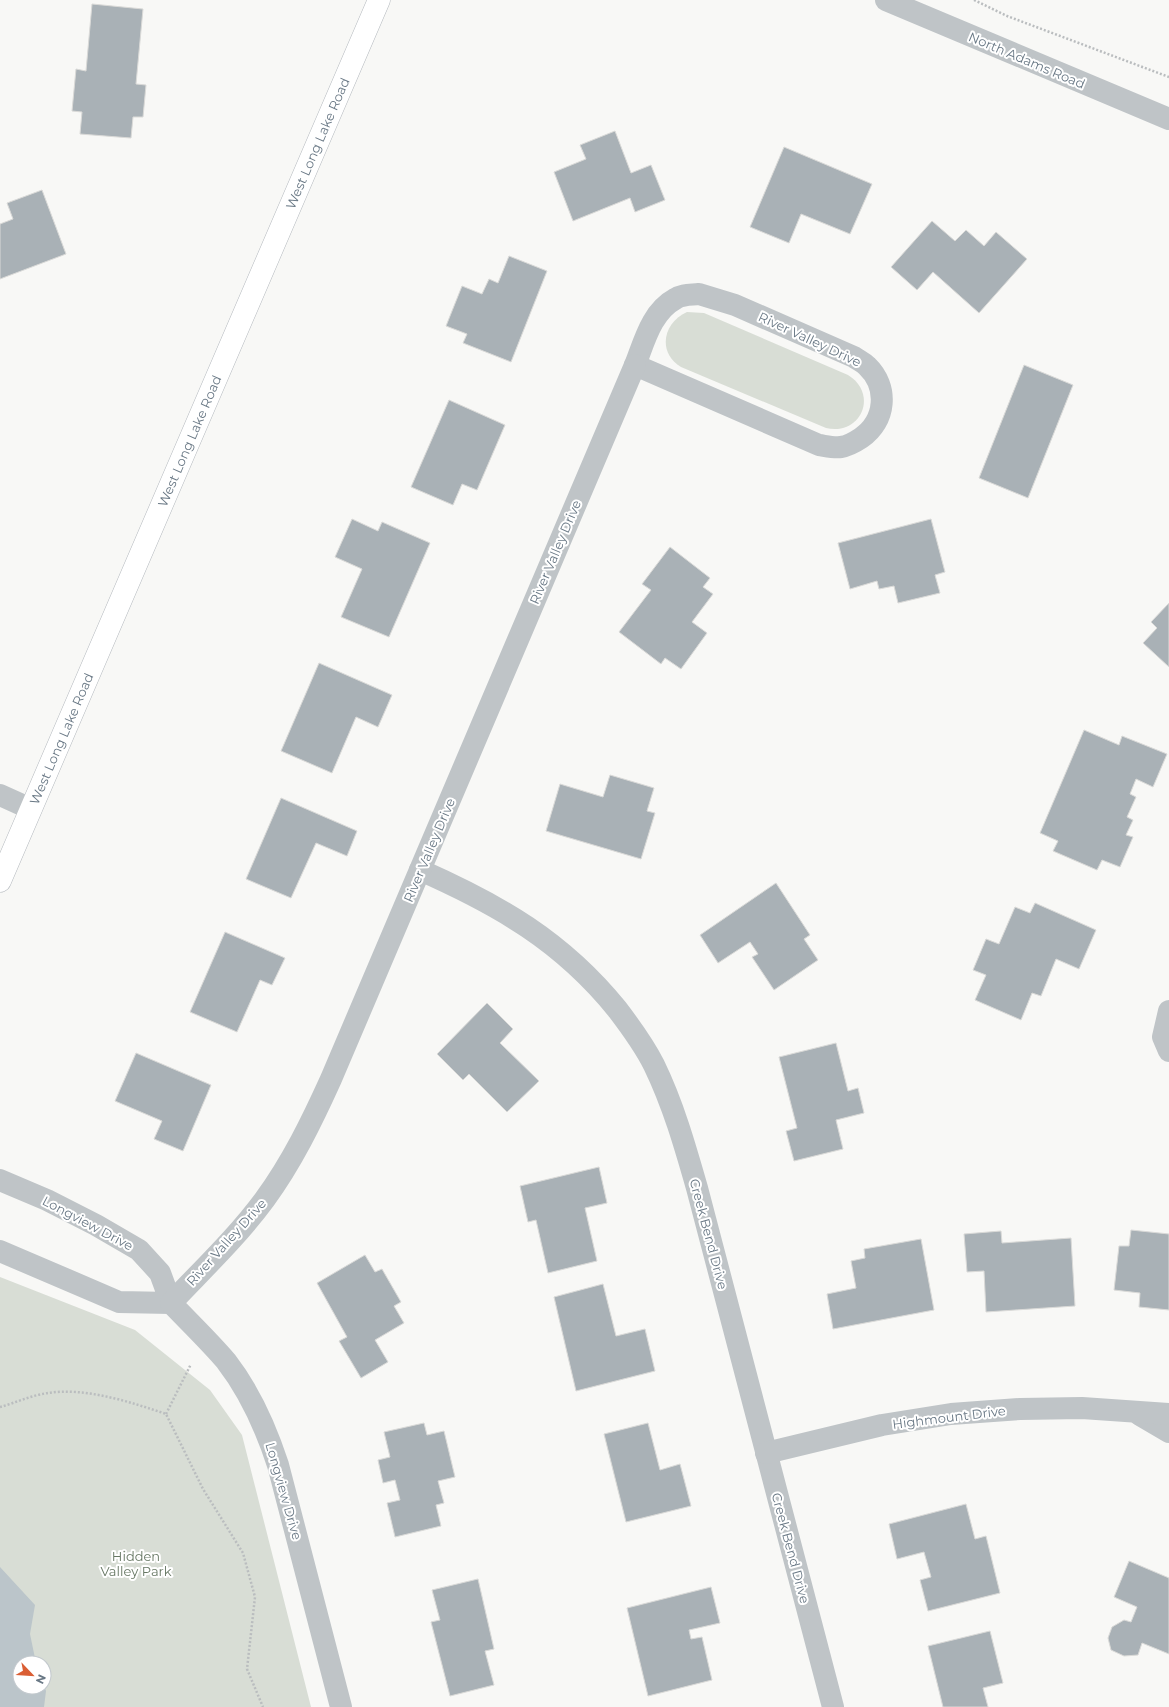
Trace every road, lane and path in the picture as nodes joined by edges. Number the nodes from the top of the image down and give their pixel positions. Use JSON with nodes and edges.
{"nodes":[{"id":1,"x":379,"y":0,"type":"edge"},
{"id":2,"x":886,"y":0,"type":"edge"},
{"id":3,"x":974,"y":0,"type":"edge"},
{"id":4,"x":1169,"y":77,"type":"edge"},
{"id":5,"x":1169,"y":119,"type":"edge"},
{"id":6,"x":635,"y":365,"type":"junction"},
{"id":7,"x":0,"y":795,"type":"edge"},
{"id":8,"x":31,"y":809,"type":"junction"},
{"id":9,"x":420,"y":870,"type":"junction"},
{"id":10,"x":0,"y":881,"type":"edge"},
{"id":11,"x":1169,"y":1011,"type":"edge"},
{"id":12,"x":1169,"y":1051,"type":"edge"},
{"id":13,"x":0,"y":1180,"type":"edge"},
{"id":14,"x":0,"y":1251,"type":"edge"},
{"id":15,"x":171,"y":1303,"type":"junction"},
{"id":16,"x":190,"y":1364,"type":"dead end"},
{"id":17,"x":0,"y":1407,"type":"edge"},
{"id":18,"x":1135,"y":1413,"type":"junction"},
{"id":19,"x":166,"y":1414,"type":"junction"},
{"id":20,"x":1169,"y":1414,"type":"edge"},
{"id":21,"x":1169,"y":1432,"type":"edge"},
{"id":22,"x":766,"y":1453,"type":"junction"},
{"id":23,"x":263,"y":1707,"type":"edge"},
{"id":24,"x":341,"y":1707,"type":"edge"},
{"id":25,"x":833,"y":1707,"type":"edge"}],
"edges":[{"from":1,"to":8,"type":"main road","name":"West Long Lake Road"},
{"from":2,"to":5,"type":"street","name":"North Adams Road"},
{"from":3,"to":4,"type":"path"},
{"from":6,"to":6,"type":"street","name":"River Valley Drive"},
{"from":6,"to":9,"type":"street","name":"River Valley Drive"},
{"from":7,"to":8,"type":"street"},
{"from":8,"to":10,"type":"main road","name":"West Long Lake Road"},
{"from":9,"to":15,"type":"street","name":"River Valley Drive"},
{"from":9,"to":22,"type":"street","name":"Creek Bend Drive"},
{"from":11,"to":12,"type":"street"},
{"from":13,"to":15,"type":"street","name":"Longview Drive"},
{"from":14,"to":15,"type":"street"},
{"from":15,"to":24,"type":"street","name":"Longview Drive"},
{"from":16,"to":19,"type":"path"},
{"from":17,"to":19,"type":"path"},
{"from":18,"to":20,"type":"street","name":"Highmount Drive"},
{"from":18,"to":21,"type":"street","name":"Highmount Drive"},
{"from":18,"to":22,"type":"street","name":"Highmount Drive"},
{"from":19,"to":23,"type":"path"},
{"from":22,"to":25,"type":"street","name":"Creek Bend Drive"}]}
